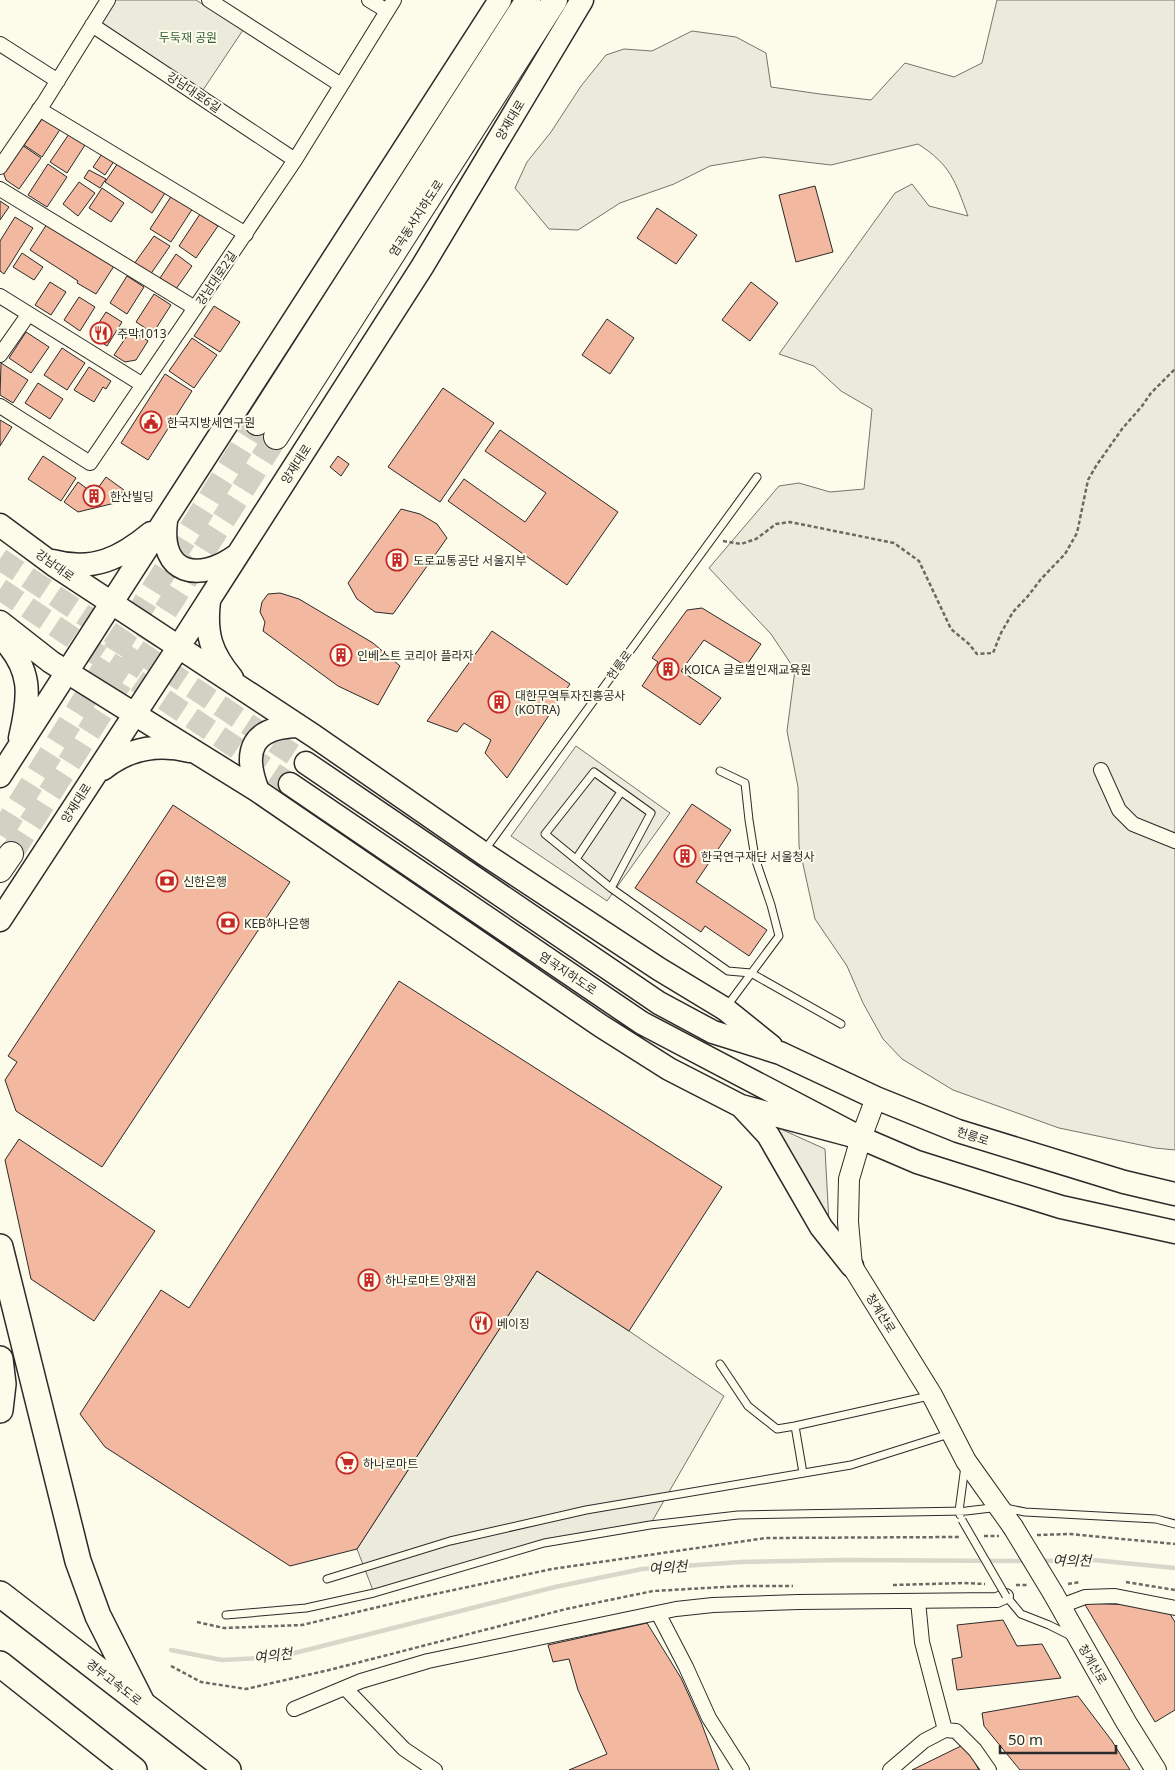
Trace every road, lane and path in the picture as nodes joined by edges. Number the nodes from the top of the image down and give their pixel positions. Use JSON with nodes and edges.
{"nodes":[{"id":1,"x":208,"y":0,"type":"edge"},
{"id":2,"x":369,"y":0,"type":"edge"},
{"id":3,"x":500,"y":0,"type":"edge"},
{"id":4,"x":528,"y":0,"type":"edge"},
{"id":5,"x":555,"y":0,"type":"edge"},
{"id":6,"x":582,"y":0,"type":"edge"},
{"id":7,"x":102,"y":2,"type":"edge"},
{"id":8,"x":391,"y":6,"type":"edge"},
{"id":9,"x":92,"y":25,"type":"junction"},
{"id":10,"x":0,"y":44,"type":"edge"},
{"id":11,"x":58,"y":81,"type":"junction"},
{"id":12,"x":341,"y":85,"type":"junction"},
{"id":13,"x":39,"y":109,"type":"junction"},
{"id":14,"x":295,"y":160,"type":"junction"},
{"id":15,"x":0,"y":167,"type":"edge"},
{"id":16,"x":0,"y":189,"type":"edge"},
{"id":17,"x":246,"y":234,"type":"junction"},
{"id":18,"x":0,"y":296,"type":"edge"},
{"id":19,"x":195,"y":308,"type":"junction"},
{"id":20,"x":28,"y":315,"type":"junction"},
{"id":21,"x":0,"y":355,"type":"edge"},
{"id":22,"x":1175,"y":369,"type":"edge"},
{"id":23,"x":143,"y":385,"type":"junction"},
{"id":24,"x":0,"y":406,"type":"edge"},
{"id":25,"x":257,"y":423,"type":"tunnel mouth"},
{"id":26,"x":276,"y":437,"type":"tunnel mouth"},
{"id":27,"x":757,"y":477,"type":"dead end"},
{"id":28,"x":166,"y":521,"type":"junction"},
{"id":29,"x":0,"y":524,"type":"edge"},
{"id":30,"x":710,"y":539,"type":"junction"},
{"id":31,"x":238,"y":555,"type":"junction"},
{"id":32,"x":47,"y":560,"type":"junction"},
{"id":33,"x":209,"y":600,"type":"junction"},
{"id":34,"x":112,"y":604,"type":"junction"},
{"id":35,"x":0,"y":622,"type":"edge"},
{"id":36,"x":0,"y":636,"type":"edge"},
{"id":37,"x":178,"y":648,"type":"junction"},
{"id":38,"x":67,"y":672,"type":"junction"},
{"id":39,"x":247,"y":692,"type":"junction"},
{"id":40,"x":136,"y":714,"type":"junction"},
{"id":41,"x":299,"y":726,"type":"junction"},
{"id":42,"x":203,"y":755,"type":"junction"},
{"id":43,"x":306,"y":763,"type":"tunnel mouth"},
{"id":44,"x":1101,"y":770,"type":"dead end"},
{"id":45,"x":720,"y":771,"type":"dead end"},
{"id":46,"x":0,"y":776,"type":"edge"},
{"id":47,"x":92,"y":778,"type":"junction"},
{"id":48,"x":290,"y":784,"type":"tunnel mouth"},
{"id":49,"x":258,"y":791,"type":"junction"},
{"id":50,"x":621,"y":792,"type":"junction"},
{"id":51,"x":1175,"y":841,"type":"edge"},
{"id":52,"x":483,"y":853,"type":"junction"},
{"id":53,"x":576,"y":860,"type":"junction"},
{"id":54,"x":611,"y":888,"type":"junction"},
{"id":55,"x":0,"y":920,"type":"edge"},
{"id":56,"x":751,"y":973,"type":"junction"},
{"id":57,"x":726,"y":1009,"type":"junction"},
{"id":58,"x":840,"y":1024,"type":"dead end"},
{"id":59,"x":780,"y":1053,"type":"junction"},
{"id":60,"x":876,"y":1098,"type":"junction"},
{"id":61,"x":741,"y":1106,"type":"junction"},
{"id":62,"x":861,"y":1138,"type":"junction"},
{"id":63,"x":1175,"y":1194,"type":"edge"},
{"id":64,"x":1175,"y":1232,"type":"edge"},
{"id":65,"x":0,"y":1247,"type":"edge"},
{"id":66,"x":852,"y":1266,"type":"junction"},
{"id":67,"x":0,"y":1359,"type":"edge"},
{"id":68,"x":720,"y":1364,"type":"dead end"},
{"id":69,"x":932,"y":1395,"type":"junction"},
{"id":70,"x":0,"y":1410,"type":"edge"},
{"id":71,"x":795,"y":1426,"type":"junction"},
{"id":72,"x":952,"y":1433,"type":"junction"},
{"id":73,"x":966,"y":1461,"type":"junction"},
{"id":74,"x":803,"y":1473,"type":"junction"},
{"id":75,"x":1000,"y":1507,"type":"junction"},
{"id":76,"x":959,"y":1511,"type":"junction"},
{"id":77,"x":1175,"y":1524,"type":"edge"},
{"id":78,"x":1009,"y":1531,"type":"junction"},
{"id":79,"x":1033,"y":1535,"type":"dead end"},
{"id":80,"x":978,"y":1536,"type":"dead end"},
{"id":81,"x":960,"y":1537,"type":"dead end"},
{"id":82,"x":1175,"y":1544,"type":"edge"},
{"id":83,"x":327,"y":1580,"type":"dead end"},
{"id":84,"x":0,"y":1594,"type":"edge"},
{"id":85,"x":1006,"y":1596,"type":"junction"},
{"id":86,"x":1057,"y":1600,"type":"junction"},
{"id":87,"x":918,"y":1601,"type":"junction"},
{"id":88,"x":1175,"y":1608,"type":"edge"},
{"id":89,"x":658,"y":1613,"type":"junction"},
{"id":90,"x":226,"y":1614,"type":"dead end"},
{"id":91,"x":196,"y":1622,"type":"dead end"},
{"id":92,"x":1080,"y":1641,"type":"junction"},
{"id":93,"x":0,"y":1664,"type":"edge"},
{"id":94,"x":345,"y":1688,"type":"junction"},
{"id":95,"x":142,"y":1704,"type":"junction"},
{"id":96,"x":294,"y":1709,"type":"dead end"},
{"id":97,"x":945,"y":1730,"type":"junction"},
{"id":98,"x":134,"y":1770,"type":"edge"},
{"id":99,"x":228,"y":1770,"type":"edge"},
{"id":100,"x":435,"y":1770,"type":"edge"},
{"id":101,"x":742,"y":1770,"type":"edge"},
{"id":102,"x":890,"y":1770,"type":"edge"},
{"id":103,"x":988,"y":1770,"type":"edge"},
{"id":104,"x":1156,"y":1770,"type":"edge"}],
"edges":[{"from":1,"to":12,"type":"street"},
{"from":2,"to":8,"type":"street"},
{"from":3,"to":28,"type":"main road"},
{"from":4,"to":25,"type":"highway","name":"염곡동서지하도로"},
{"from":5,"to":26,"type":"highway","name":"염곡동서지하도로"},
{"from":6,"to":31,"type":"main road","name":"양재대로"},
{"from":7,"to":9,"type":"street"},
{"from":8,"to":12,"type":"street","name":"강남대로2길"},
{"from":9,"to":11,"type":"street"},
{"from":9,"to":14,"type":"street","name":"강남대로6길"},
{"from":10,"to":11,"type":"street"},
{"from":11,"to":13,"type":"street"},
{"from":12,"to":14,"type":"street","name":"강남대로2길"},
{"from":13,"to":15,"type":"street"},
{"from":13,"to":17,"type":"street"},
{"from":14,"to":17,"type":"street","name":"강남대로2길"},
{"from":16,"to":19,"type":"street"},
{"from":17,"to":19,"type":"street","name":"강남대로2길"},
{"from":18,"to":20,"type":"street"},
{"from":19,"to":23,"type":"street","name":"강남대로2길"},
{"from":20,"to":21,"type":"street"},
{"from":20,"to":23,"type":"street"},
{"from":22,"to":30,"type":"path"},
{"from":23,"to":24,"type":"street","name":"강남대로2길"},
{"from":27,"to":30,"type":"lane","name":"헌릉로"},
{"from":28,"to":31,"type":"main road"},
{"from":28,"to":32,"type":"main road"},
{"from":28,"to":34,"type":"main road"},
{"from":29,"to":32,"type":"main road","name":"강남대로"},
{"from":30,"to":52,"type":"lane","name":"헌릉로"},
{"from":31,"to":33,"type":"main road","name":"양재대로"},
{"from":32,"to":34,"type":"main road","name":"강남대로"},
{"from":33,"to":37,"type":"main road","name":"양재대로"},
{"from":33,"to":39,"type":"main road"},
{"from":34,"to":37,"type":"main road","name":"강남대로"},
{"from":34,"to":38,"type":"main road"},
{"from":35,"to":38,"type":"main road"},
{"from":36,"to":46,"type":"main road"},
{"from":37,"to":39,"type":"main road","name":"강남대로"},
{"from":37,"to":40,"type":"main road","name":"양재대로"},
{"from":38,"to":40,"type":"main road"},
{"from":38,"to":46,"type":"main road"},
{"from":39,"to":41,"type":"main road"},
{"from":40,"to":42,"type":"main road"},
{"from":40,"to":47,"type":"main road","name":"양재대로"},
{"from":41,"to":49,"type":"main road"},
{"from":41,"to":52,"type":"main road"},
{"from":42,"to":47,"type":"main road"},
{"from":42,"to":49,"type":"main road"},
{"from":43,"to":59,"type":"main road"},
{"from":44,"to":51,"type":"street"},
{"from":45,"to":56,"type":"lane"},
{"from":47,"to":55,"type":"main road","name":"양재대로"},
{"from":48,"to":62,"type":"main road","name":"염곡지하도로"},
{"from":49,"to":61,"type":"main road"},
{"from":50,"to":53,"type":"lane"},
{"from":50,"to":53,"type":"lane"},
{"from":50,"to":54,"type":"lane"},
{"from":52,"to":57,"type":"main road"},
{"from":53,"to":54,"type":"lane"},
{"from":54,"to":56,"type":"lane"},
{"from":56,"to":57,"type":"lane"},
{"from":56,"to":58,"type":"lane"},
{"from":57,"to":59,"type":"main road"},
{"from":59,"to":60,"type":"main road","name":"헌릉로"},
{"from":60,"to":62,"type":"main road","name":"청계산로"},
{"from":60,"to":63,"type":"main road","name":"헌릉로"},
{"from":61,"to":62,"type":"main road"},
{"from":61,"to":66,"type":"main road"},
{"from":62,"to":64,"type":"main road"},
{"from":62,"to":66,"type":"main road","name":"청계산로"},
{"from":65,"to":95,"type":"highway"},
{"from":66,"to":69,"type":"main road","name":"청계산로"},
{"from":67,"to":70,"type":"highway"},
{"from":68,"to":71,"type":"lane"},
{"from":69,"to":71,"type":"lane"},
{"from":69,"to":72,"type":"main road","name":"청계산로"},
{"from":71,"to":74,"type":"lane"},
{"from":72,"to":73,"type":"main road","name":"청계산로"},
{"from":72,"to":74,"type":"lane"},
{"from":73,"to":75,"type":"main road","name":"청계산로"},
{"from":73,"to":76,"type":"lane"},
{"from":74,"to":83,"type":"lane"},
{"from":75,"to":76,"type":"lane"},
{"from":75,"to":77,"type":"lane"},
{"from":75,"to":78,"type":"main road","name":"청계산로"},
{"from":76,"to":85,"type":"lane","bridge":true},
{"from":76,"to":90,"type":"lane"},
{"from":78,"to":80,"type":"path"},
{"from":78,"to":86,"type":"main road","name":"청계산로","bridge":true},
{"from":79,"to":82,"type":"path"},
{"from":81,"to":91,"type":"path"},
{"from":84,"to":95,"type":"highway","name":"경부고속도로"},
{"from":85,"to":87,"type":"street"},
{"from":85,"to":92,"type":"lane"},
{"from":86,"to":88,"type":"street"},
{"from":86,"to":92,"type":"main road","name":"청계산로"},
{"from":87,"to":89,"type":"street"},
{"from":87,"to":97,"type":"street"},
{"from":89,"to":94,"type":"street"},
{"from":89,"to":101,"type":"street"},
{"from":92,"to":104,"type":"main road","name":"청계산로"},
{"from":93,"to":98,"type":"highway"},
{"from":94,"to":96,"type":"street"},
{"from":94,"to":100,"type":"street"},
{"from":95,"to":99,"type":"highway","name":"경부고속도로"},
{"from":97,"to":102,"type":"street"},
{"from":97,"to":103,"type":"street"}]}
